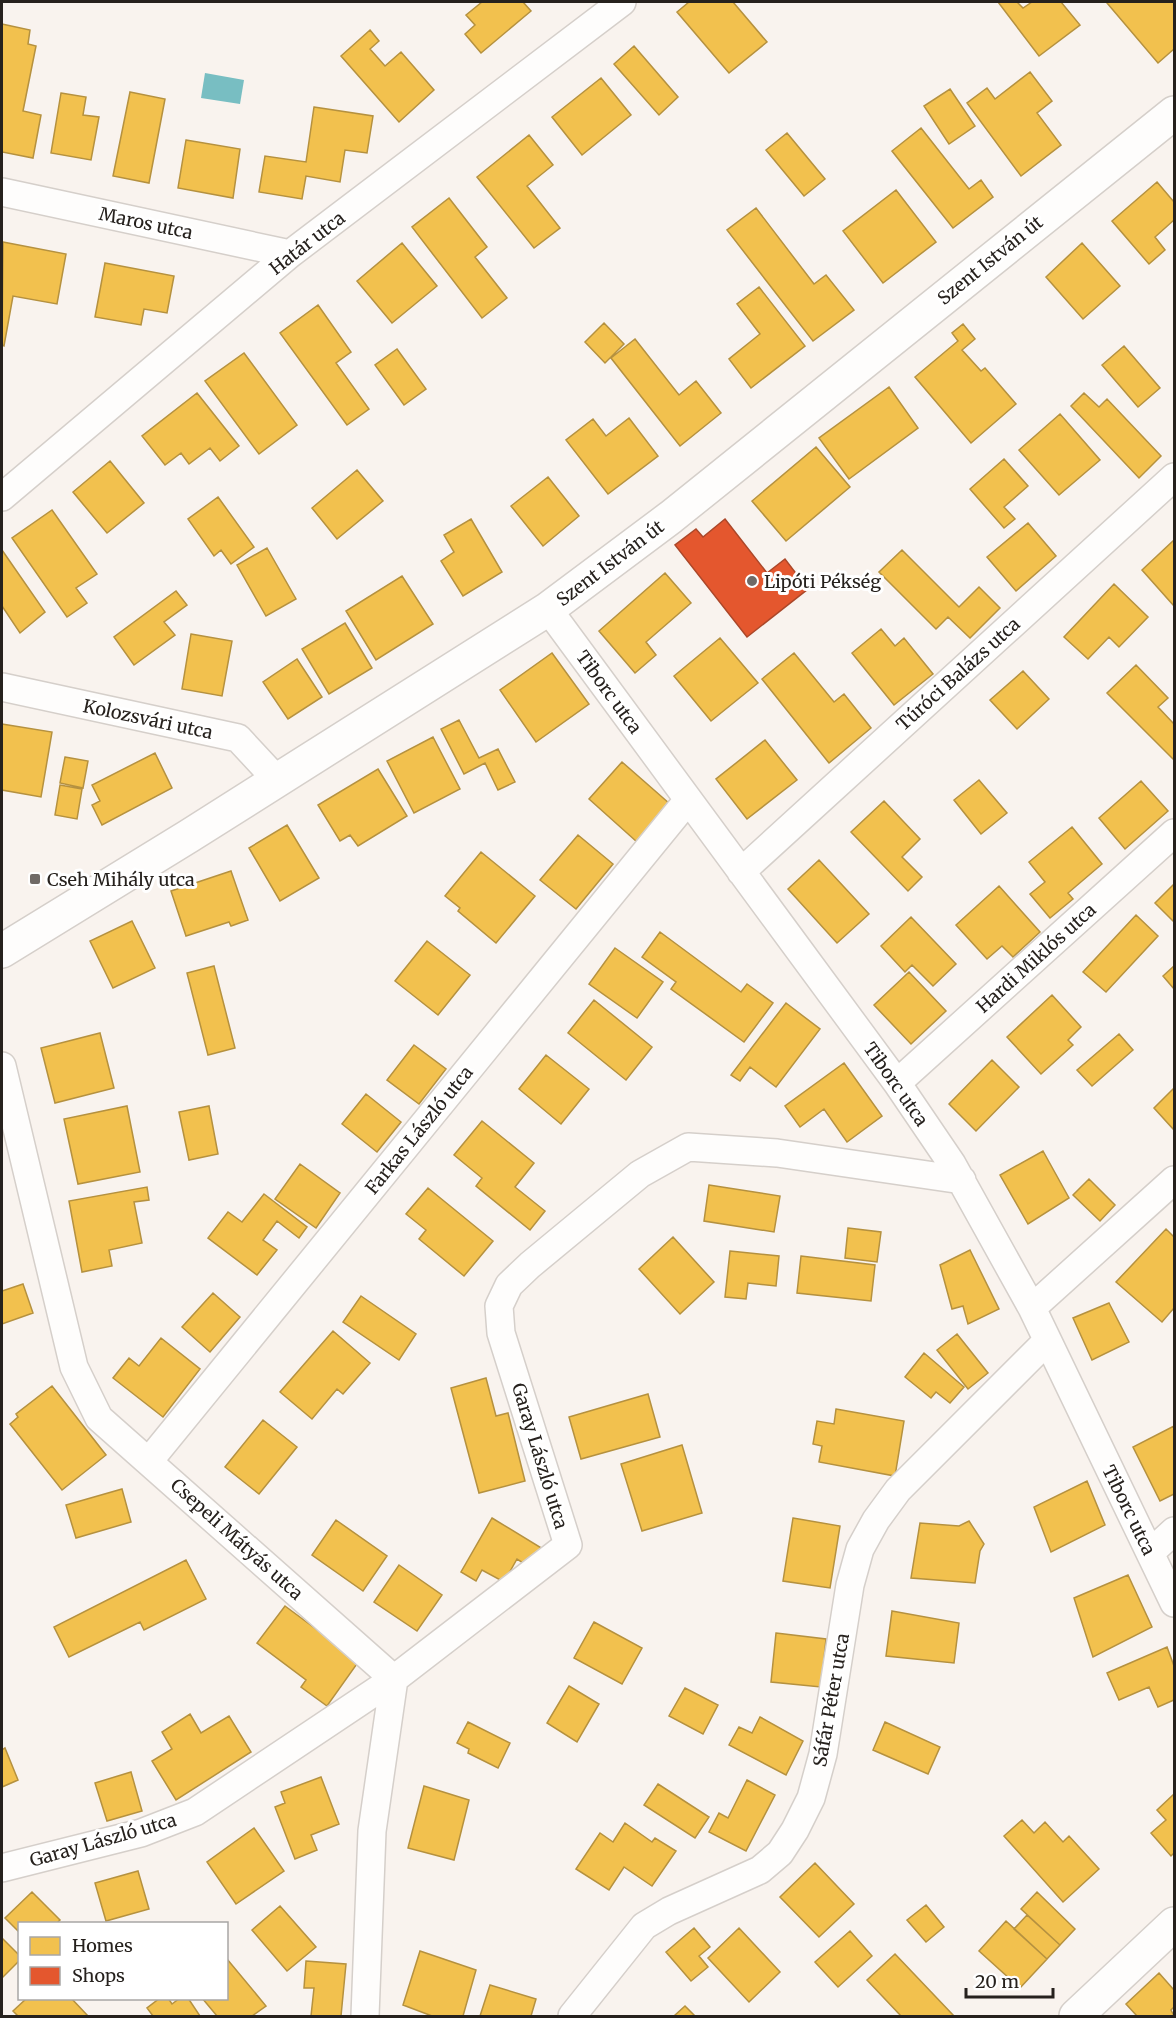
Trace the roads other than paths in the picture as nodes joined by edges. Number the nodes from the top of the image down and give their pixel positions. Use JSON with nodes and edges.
{"nodes":[{"id":1,"x":622,"y":2,"type":"edge"},
{"id":2,"x":1174,"y":112,"type":"edge"},
{"id":3,"x":2,"y":192,"type":"edge"},
{"id":4,"x":290,"y":254,"type":"junction"},
{"id":5,"x":1174,"y":477,"type":"edge"},
{"id":6,"x":2,"y":497,"type":"edge"},
{"id":7,"x":548,"y":609,"type":"junction"},
{"id":8,"x":2,"y":687,"type":"edge"},
{"id":9,"x":278,"y":780,"type":"junction"},
{"id":10,"x":688,"y":800,"type":"junction"},
{"id":11,"x":1174,"y":833,"type":"edge"},
{"id":12,"x":741,"y":872,"type":"junction"},
{"id":13,"x":2,"y":951,"type":"edge"},
{"id":14,"x":2,"y":1066,"type":"edge"},
{"id":15,"x":897,"y":1083,"type":"junction"},
{"id":16,"x":962,"y":1180,"type":"junction"},
{"id":17,"x":1174,"y":1180,"type":"edge"},
{"id":18,"x":1032,"y":1308,"type":"junction"},
{"id":19,"x":1047,"y":1341,"type":"junction"},
{"id":20,"x":149,"y":1461,"type":"junction"},
{"id":21,"x":1174,"y":1531,"type":"edge"},
{"id":22,"x":1150,"y":1553,"type":"junction"},
{"id":23,"x":1174,"y":1603,"type":"edge"},
{"id":24,"x":394,"y":1679,"type":"junction"},
{"id":25,"x":2,"y":1868,"type":"edge"},
{"id":26,"x":1174,"y":1924,"type":"edge"},
{"id":27,"x":365,"y":2016,"type":"edge"},
{"id":28,"x":572,"y":2016,"type":"edge"},
{"id":29,"x":1076,"y":2016,"type":"edge"}],
"edges":[{"from":1,"to":4,"type":"street","name":"Határ utca"},
{"from":2,"to":7,"type":"street","name":"Szent István út"},
{"from":3,"to":4,"type":"street","name":"Maros utca"},
{"from":4,"to":6,"type":"street","name":"Határ utca"},
{"from":5,"to":12,"type":"street","name":"Túróci Balázs utca"},
{"from":7,"to":9,"type":"street","name":"Szent István út"},
{"from":7,"to":10,"type":"street","name":"Tiborc utca"},
{"from":8,"to":9,"type":"street","name":"Kolozsvári utca"},
{"from":9,"to":13,"type":"street","name":"Szent István út"},
{"from":10,"to":12,"type":"street","name":"Tiborc utca"},
{"from":10,"to":20,"type":"street","name":"Farkas László utca"},
{"from":11,"to":15,"type":"street","name":"Hardi Miklós utca"},
{"from":12,"to":15,"type":"street","name":"Tiborc utca"},
{"from":14,"to":20,"type":"street","name":"Csepeli Mátyás utca"},
{"from":15,"to":16,"type":"street","name":"Tiborc utca"},
{"from":16,"to":18,"type":"street","name":"Tiborc utca"},
{"from":16,"to":24,"type":"street","name":"Garay László utca"},
{"from":17,"to":18,"type":"street"},
{"from":18,"to":19,"type":"street","name":"Tiborc utca"},
{"from":19,"to":22,"type":"street","name":"Tiborc utca"},
{"from":19,"to":28,"type":"street","name":"Sáfár Péter utca"},
{"from":20,"to":24,"type":"street","name":"Csepeli Mátyás utca"},
{"from":21,"to":22,"type":"street"},
{"from":22,"to":23,"type":"street","name":"Tiborc utca"},
{"from":24,"to":25,"type":"street","name":"Garay László utca"},
{"from":24,"to":27,"type":"street"},
{"from":26,"to":29,"type":"street"}]}
